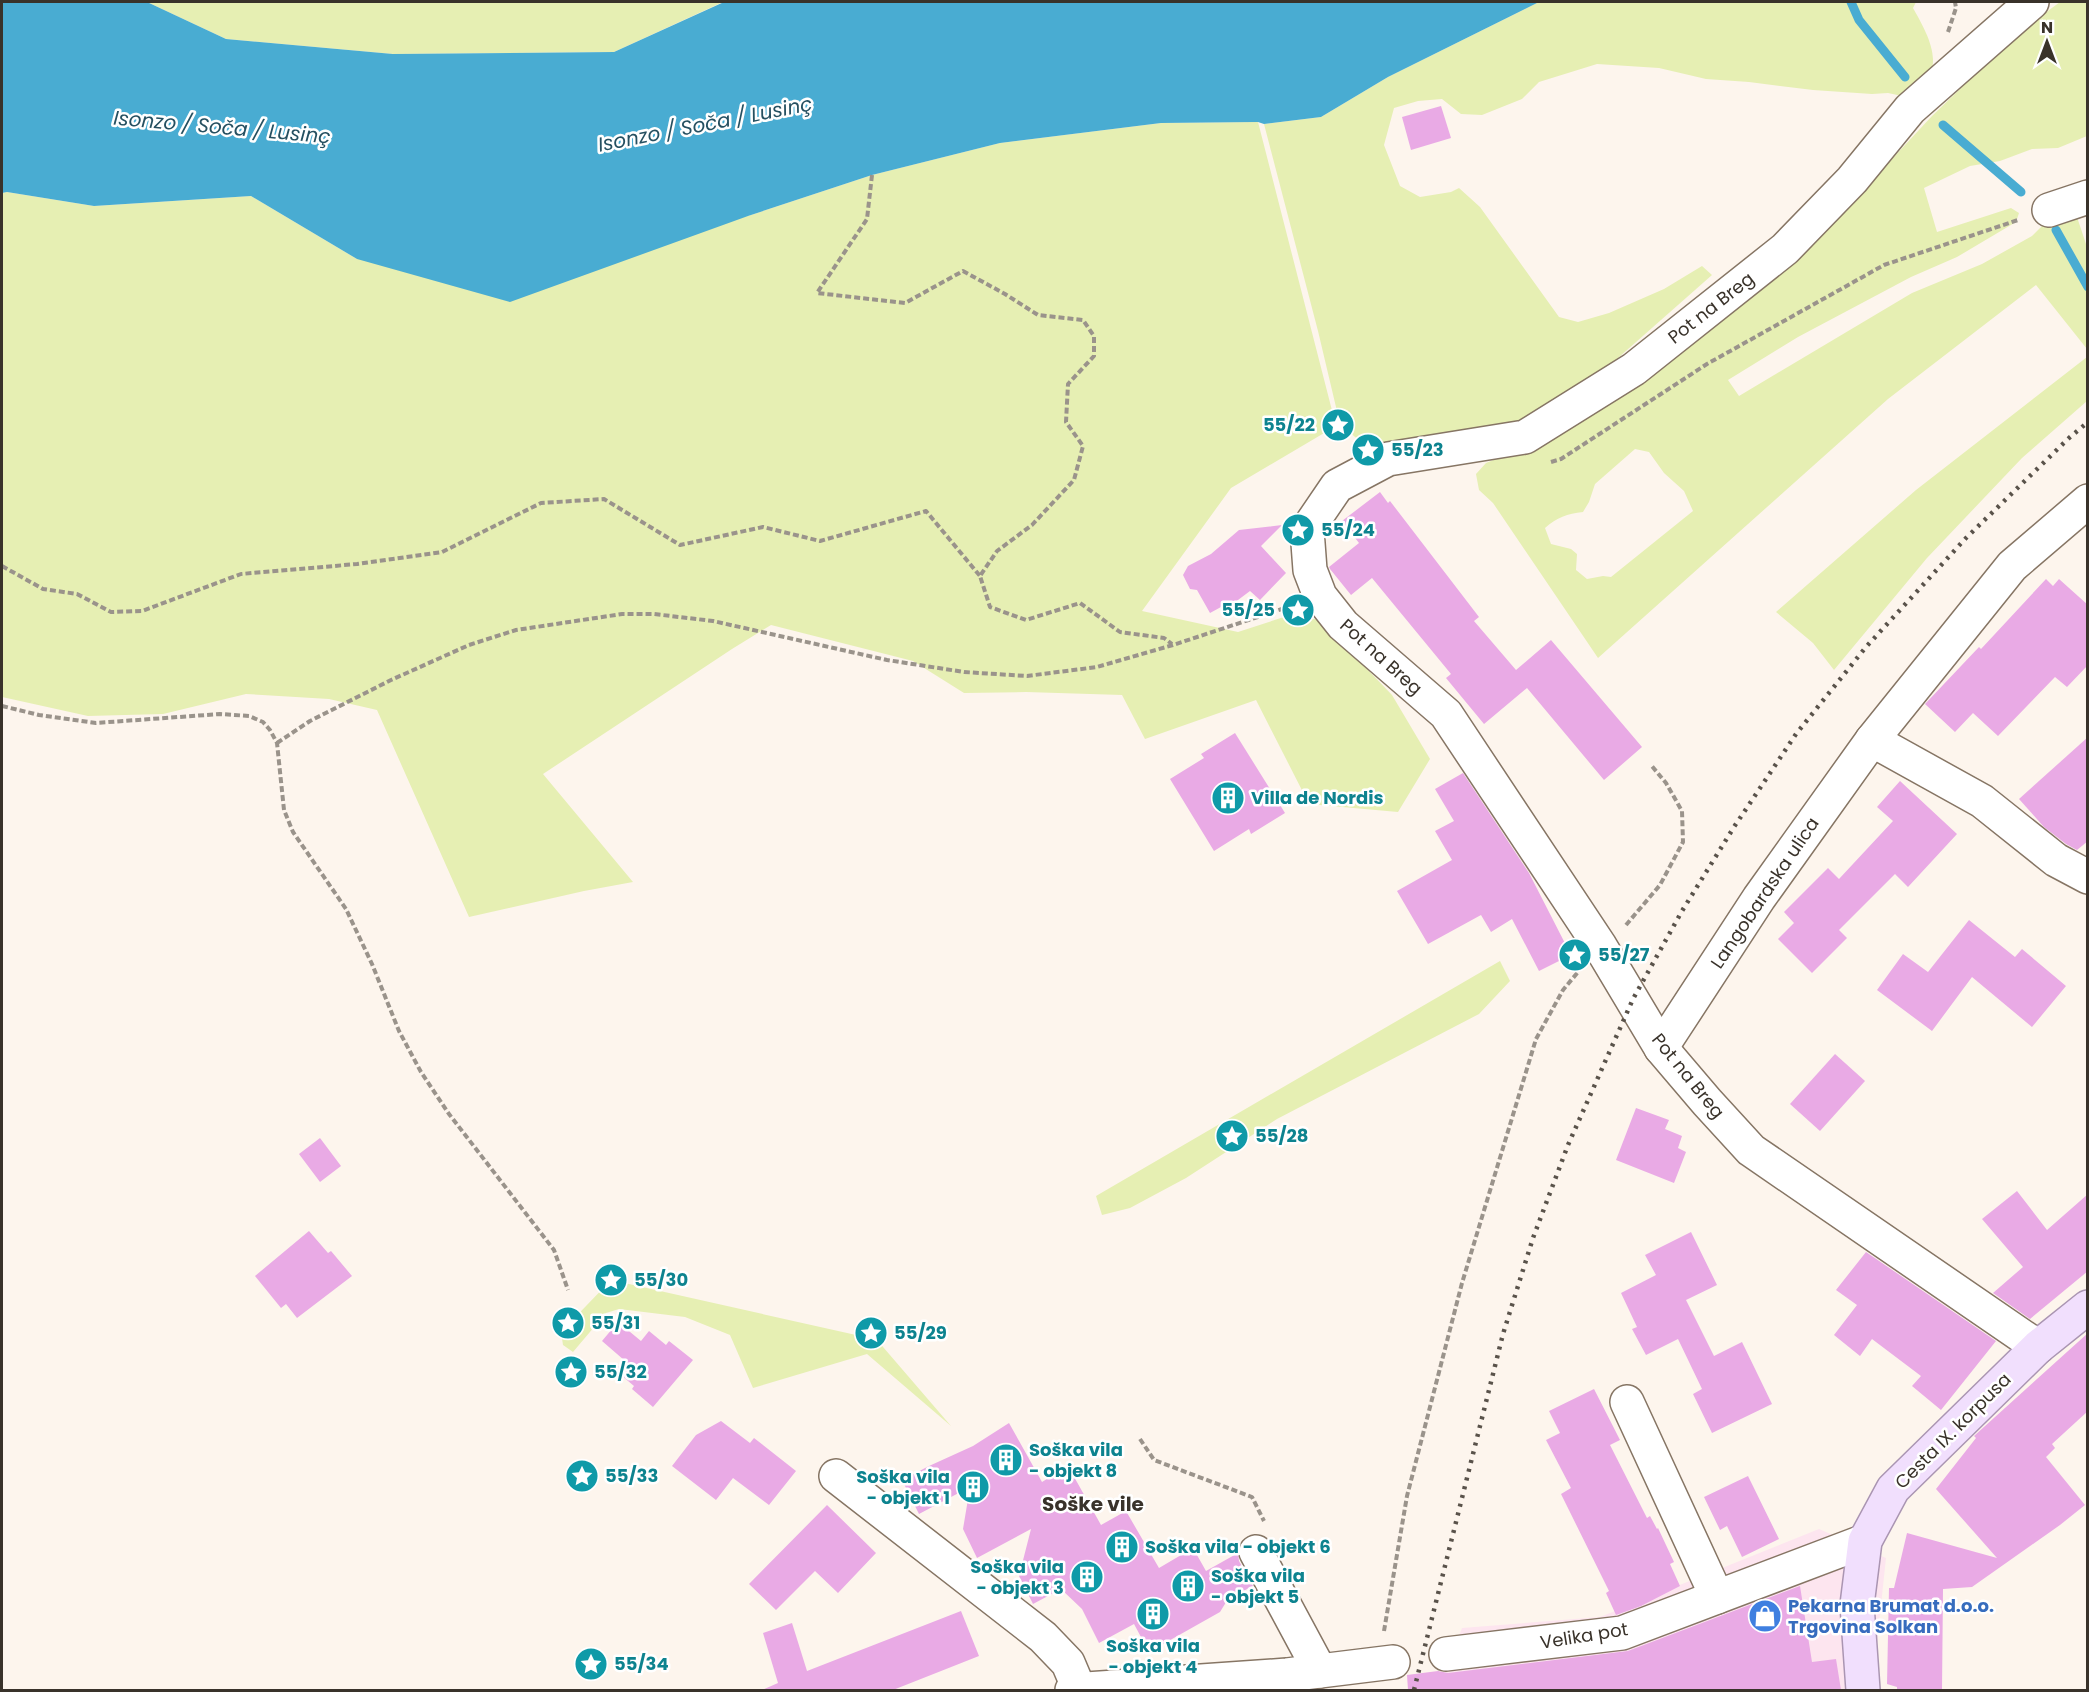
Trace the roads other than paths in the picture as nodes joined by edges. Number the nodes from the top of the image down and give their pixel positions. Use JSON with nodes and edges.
{"nodes":[{"id":1,"x":2032,"y":2,"type":"edge"},
{"id":2,"x":2088,"y":198,"type":"edge"},
{"id":3,"x":2049,"y":210,"type":"road end"},
{"id":4,"x":2088,"y":501,"type":"edge"},
{"id":5,"x":1872,"y":740,"type":"junction"},
{"id":6,"x":2088,"y":877,"type":"edge"},
{"id":7,"x":1661,"y":1048,"type":"junction"},
{"id":8,"x":2088,"y":1307,"type":"edge"},
{"id":9,"x":2038,"y":1347,"type":"junction"},
{"id":10,"x":1627,"y":1402,"type":"dead end"},
{"id":11,"x":836,"y":1476,"type":"dead end"},
{"id":12,"x":1865,"y":1541,"type":"junction"},
{"id":13,"x":1256,"y":1552,"type":"road end"},
{"id":14,"x":1717,"y":1597,"type":"junction"},
{"id":15,"x":1446,"y":1654,"type":"dead end"},
{"id":16,"x":1385,"y":1663,"type":"road end"},
{"id":17,"x":1303,"y":1679,"type":"edge"},
{"id":18,"x":1075,"y":1690,"type":"edge"},
{"id":19,"x":1863,"y":1690,"type":"edge"}],
"edges":[{"from":1,"to":7,"type":"street","name":"Pot na Breg"},
{"from":2,"to":3,"type":"street"},
{"from":4,"to":5,"type":"street","name":"Langobardska ulica"},
{"from":5,"to":6,"type":"street"},
{"from":5,"to":7,"type":"street","name":"Langobardska ulica"},
{"from":7,"to":9,"type":"street","name":"Pot na Breg"},
{"from":8,"to":9,"type":"main road","name":"Cesta IX. korpusa"},
{"from":9,"to":12,"type":"main road","name":"Cesta IX. korpusa"},
{"from":10,"to":14,"type":"street"},
{"from":11,"to":18,"type":"street"},
{"from":12,"to":14,"type":"street","name":"Velika pot"},
{"from":12,"to":19,"type":"main road","name":"Cesta IX. korpusa"},
{"from":13,"to":17,"type":"street"},
{"from":14,"to":15,"type":"street","name":"Velika pot"},
{"from":16,"to":17,"type":"street"},
{"from":17,"to":18,"type":"street"}]}
